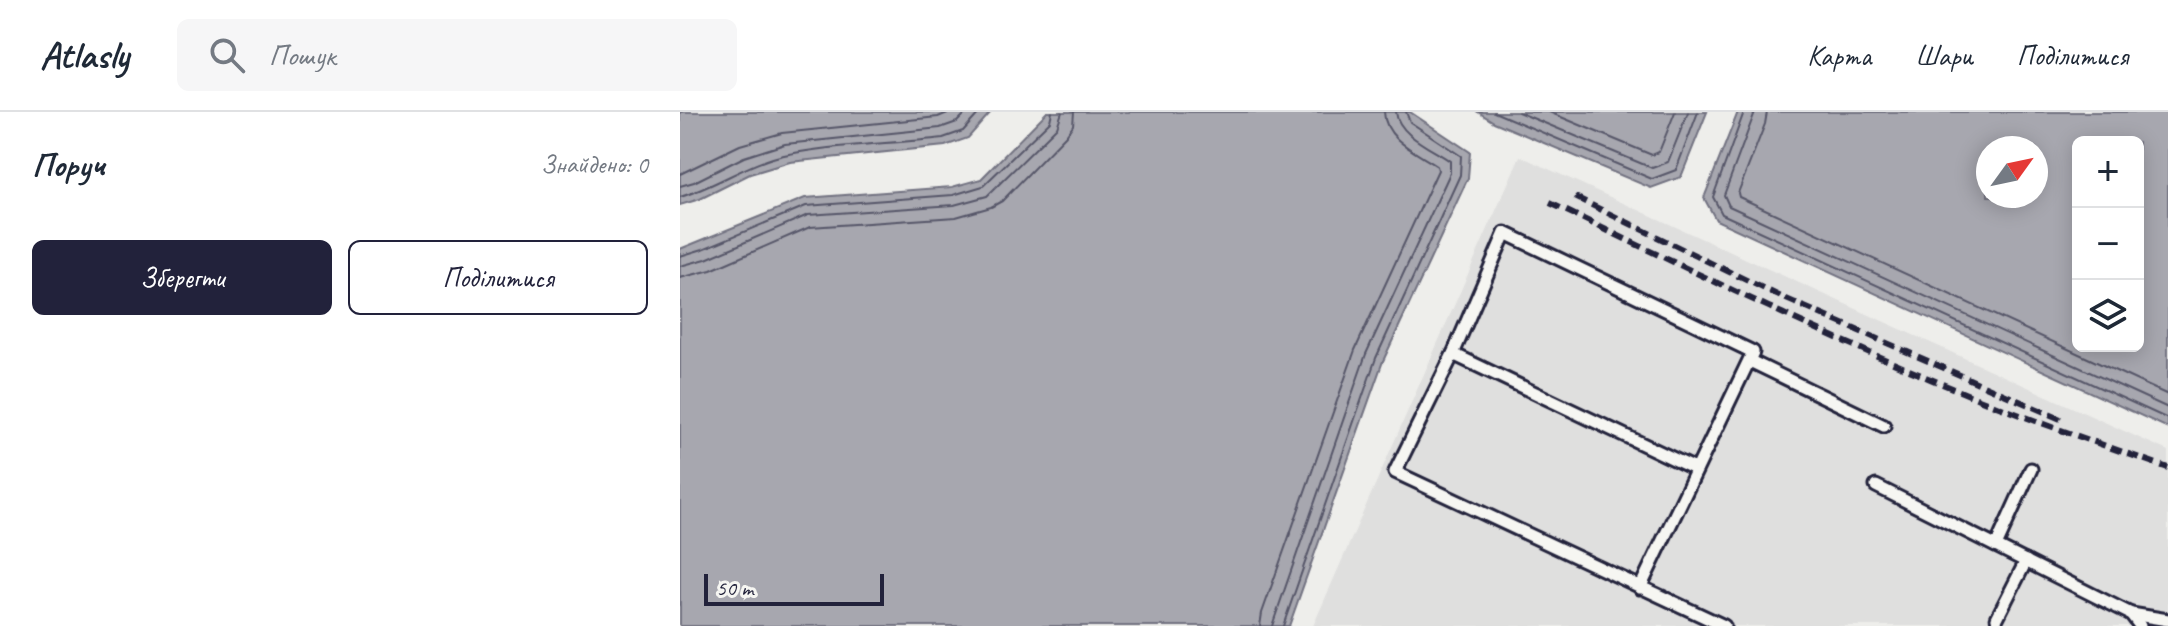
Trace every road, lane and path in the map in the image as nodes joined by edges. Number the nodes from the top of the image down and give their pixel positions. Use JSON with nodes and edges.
{"nodes":[{"id":1,"x":1453,"y":354,"type":"junction"},
{"id":2,"x":1750,"y":361,"type":"junction"},
{"id":3,"x":1884,"y":426,"type":"dead end"},
{"id":4,"x":1695,"y":469,"type":"junction"},
{"id":5,"x":2031,"y":469,"type":"dead end"},
{"id":6,"x":1876,"y":486,"type":"dead end"},
{"id":7,"x":1996,"y":546,"type":"junction"},
{"id":8,"x":2026,"y":561,"type":"junction"},
{"id":9,"x":1640,"y":588,"type":"junction"},
{"id":10,"x":2131,"y":614,"type":"junction"},
{"id":11,"x":1997,"y":618,"type":"dead end"},
{"id":12,"x":2168,"y":620,"type":"edge"},
{"id":13,"x":1724,"y":626,"type":"edge"},
{"id":14,"x":2140,"y":626,"type":"edge"}],
"edges":[{"from":1,"to":2,"type":"lane"},
{"from":1,"to":4,"type":"lane"},
{"from":1,"to":9,"type":"lane"},
{"from":2,"to":3,"type":"lane"},
{"from":2,"to":4,"type":"lane"},
{"from":4,"to":9,"type":"lane"},
{"from":5,"to":7,"type":"lane"},
{"from":6,"to":7,"type":"lane"},
{"from":7,"to":8,"type":"lane"},
{"from":8,"to":10,"type":"lane"},
{"from":8,"to":11,"type":"lane"},
{"from":9,"to":13,"type":"lane"},
{"from":10,"to":12,"type":"lane"},
{"from":10,"to":14,"type":"lane"}]}
